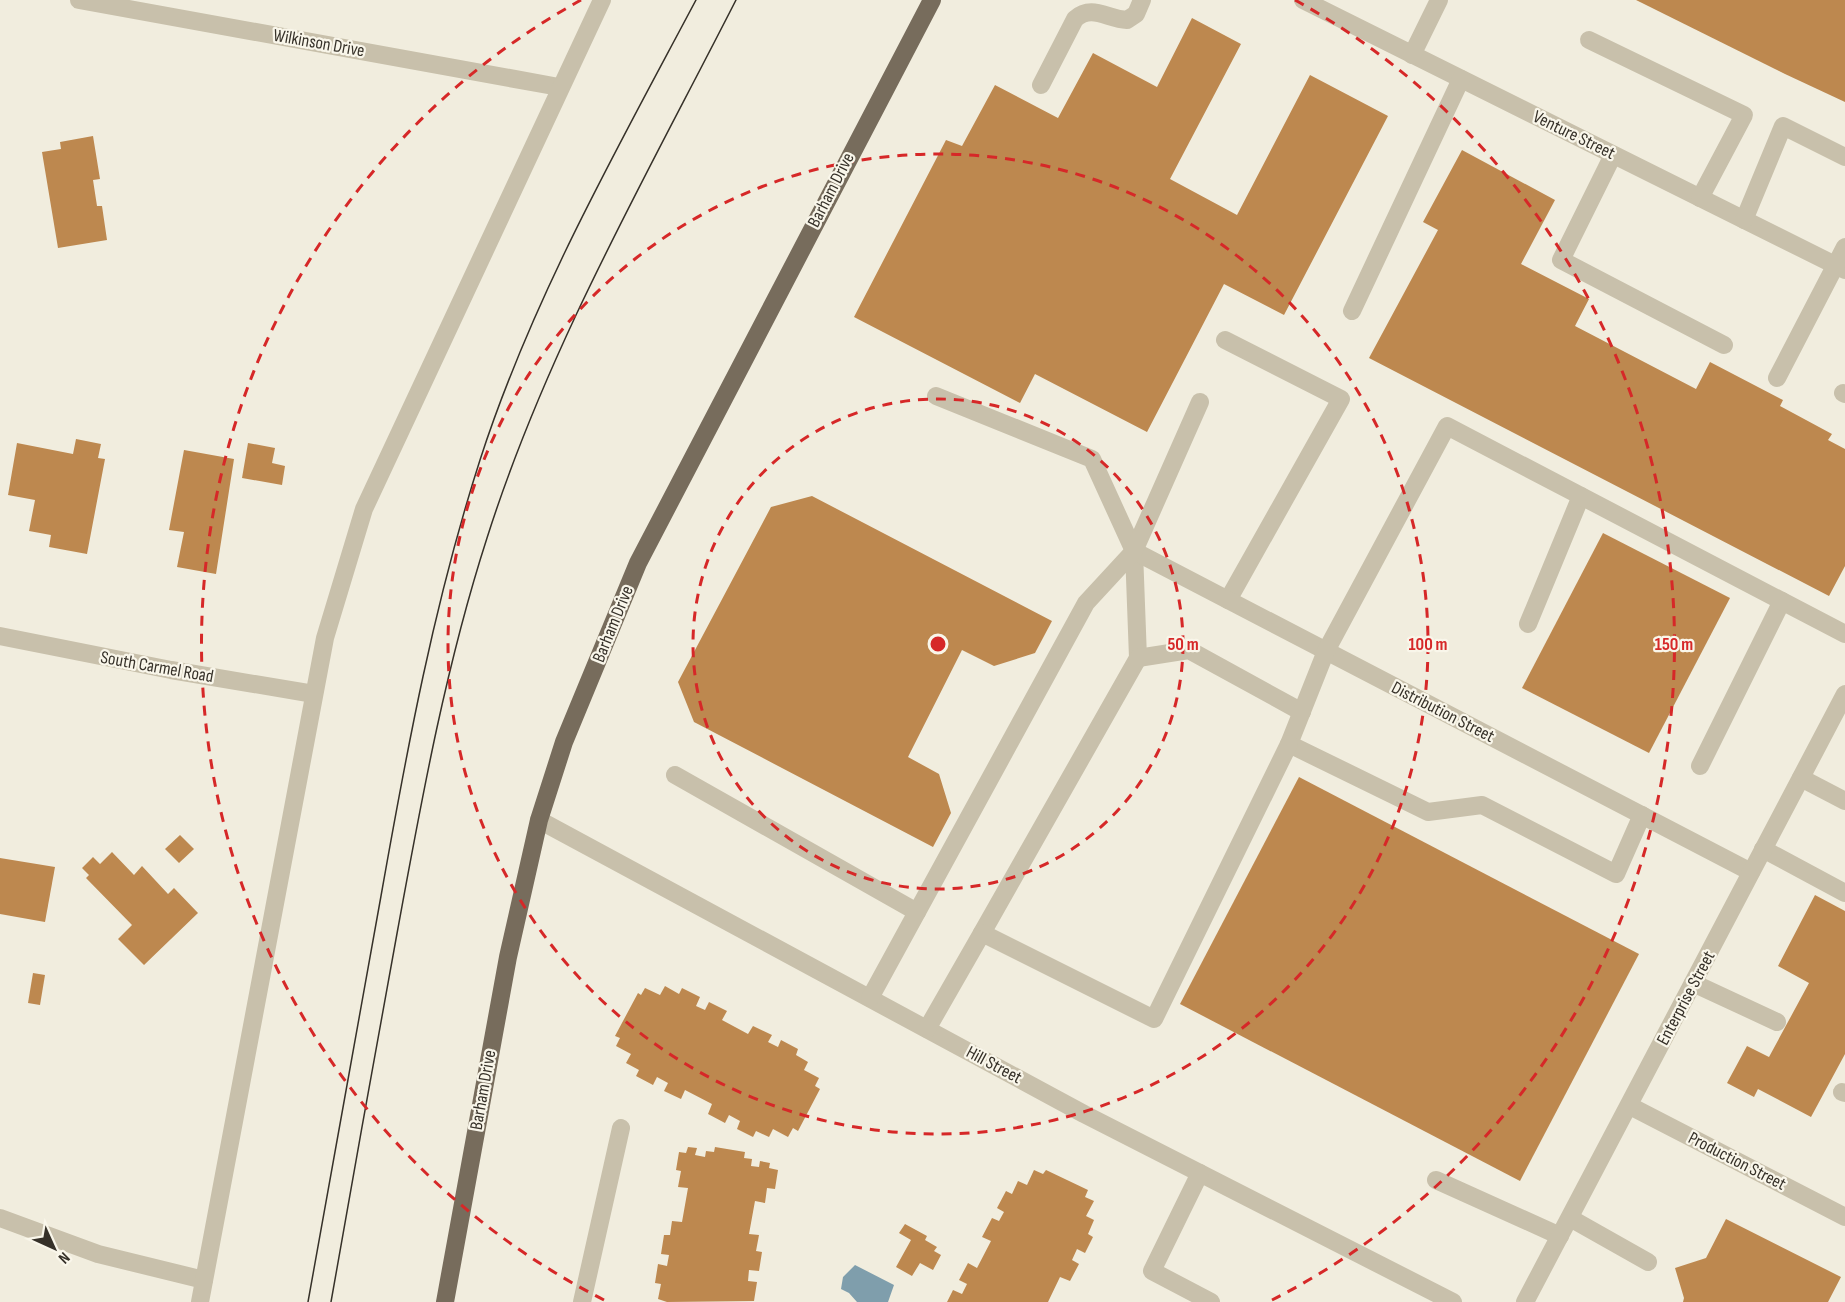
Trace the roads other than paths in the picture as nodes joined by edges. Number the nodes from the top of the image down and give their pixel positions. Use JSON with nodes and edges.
{"nodes":[{"id":1,"x":79,"y":0,"type":"edge"},
{"id":2,"x":602,"y":0,"type":"edge"},
{"id":3,"x":932,"y":0,"type":"edge"},
{"id":4,"x":1142,"y":0,"type":"edge"},
{"id":5,"x":1303,"y":0,"type":"edge"},
{"id":6,"x":1439,"y":0,"type":"edge"},
{"id":7,"x":1589,"y":40,"type":"dead end"},
{"id":8,"x":1412,"y":55,"type":"junction"},
{"id":9,"x":1461,"y":79,"type":"junction"},
{"id":10,"x":1041,"y":85,"type":"dead end"},
{"id":11,"x":559,"y":87,"type":"junction"},
{"id":12,"x":1613,"y":155,"type":"junction"},
{"id":13,"x":1845,"y":157,"type":"edge"},
{"id":14,"x":1700,"y":198,"type":"junction"},
{"id":15,"x":1744,"y":220,"type":"junction"},
{"id":16,"x":1845,"y":247,"type":"edge"},
{"id":17,"x":1841,"y":267,"type":"edge"},
{"id":18,"x":1352,"y":311,"type":"dead end"},
{"id":19,"x":1225,"y":340,"type":"dead end"},
{"id":20,"x":1724,"y":345,"type":"dead end"},
{"id":21,"x":1777,"y":378,"type":"dead end"},
{"id":22,"x":936,"y":396,"type":"dead end"},
{"id":23,"x":1200,"y":402,"type":"dead end"},
{"id":24,"x":1581,"y":496,"type":"junction"},
{"id":25,"x":1134,"y":551,"type":"junction"},
{"id":26,"x":1228,"y":600,"type":"junction"},
{"id":27,"x":1782,"y":601,"type":"junction"},
{"id":28,"x":1528,"y":624,"type":"dead end"},
{"id":29,"x":1845,"y":634,"type":"edge"},
{"id":30,"x":0,"y":636,"type":"edge"},
{"id":31,"x":1326,"y":651,"type":"junction"},
{"id":32,"x":1138,"y":658,"type":"junction"},
{"id":33,"x":314,"y":694,"type":"junction"},
{"id":34,"x":1845,"y":694,"type":"edge"},
{"id":35,"x":1302,"y":712,"type":"junction"},
{"id":36,"x":1289,"y":744,"type":"junction"},
{"id":37,"x":1700,"y":766,"type":"dead end"},
{"id":38,"x":675,"y":775,"type":"dead end"},
{"id":39,"x":1801,"y":778,"type":"junction"},
{"id":40,"x":1845,"y":801,"type":"edge"},
{"id":41,"x":1642,"y":815,"type":"junction"},
{"id":42,"x":539,"y":820,"type":"junction"},
{"id":43,"x":1763,"y":849,"type":"junction"},
{"id":44,"x":1751,"y":872,"type":"junction"},
{"id":45,"x":1845,"y":893,"type":"edge"},
{"id":46,"x":917,"y":912,"type":"junction"},
{"id":47,"x":982,"y":933,"type":"junction"},
{"id":48,"x":1694,"y":983,"type":"junction"},
{"id":49,"x":870,"y":998,"type":"junction"},
{"id":50,"x":1777,"y":1022,"type":"dead end"},
{"id":51,"x":927,"y":1029,"type":"junction"},
{"id":52,"x":1629,"y":1106,"type":"junction"},
{"id":53,"x":621,"y":1128,"type":"dead end"},
{"id":54,"x":1200,"y":1173,"type":"junction"},
{"id":55,"x":1436,"y":1180,"type":"dead end"},
{"id":56,"x":1845,"y":1217,"type":"edge"},
{"id":57,"x":0,"y":1218,"type":"edge"},
{"id":58,"x":1570,"y":1218,"type":"junction"},
{"id":59,"x":1560,"y":1236,"type":"junction"},
{"id":60,"x":1648,"y":1262,"type":"dead end"},
{"id":61,"x":204,"y":1280,"type":"junction"},
{"id":62,"x":200,"y":1302,"type":"edge"},
{"id":63,"x":445,"y":1302,"type":"edge"},
{"id":64,"x":582,"y":1302,"type":"edge"},
{"id":65,"x":1211,"y":1302,"type":"edge"},
{"id":66,"x":1452,"y":1302,"type":"edge"},
{"id":67,"x":1525,"y":1302,"type":"edge"}],
"edges":[{"from":1,"to":11,"type":"street","name":"Wilkinson Drive"},
{"from":2,"to":11,"type":"street"},
{"from":3,"to":42,"type":"main road","name":"Barham Drive"},
{"from":4,"to":10,"type":"street"},
{"from":5,"to":8,"type":"street","name":"Venture Street"},
{"from":6,"to":8,"type":"street"},
{"from":7,"to":14,"type":"street"},
{"from":8,"to":9,"type":"street","name":"Venture Street"},
{"from":9,"to":12,"type":"street","name":"Venture Street"},
{"from":9,"to":18,"type":"street"},
{"from":11,"to":33,"type":"street"},
{"from":12,"to":14,"type":"street","name":"Venture Street"},
{"from":12,"to":20,"type":"street"},
{"from":13,"to":15,"type":"street"},
{"from":14,"to":15,"type":"street","name":"Venture Street"},
{"from":15,"to":17,"type":"street","name":"Venture Street"},
{"from":16,"to":17,"type":"street"},
{"from":17,"to":21,"type":"street"},
{"from":19,"to":26,"type":"street"},
{"from":22,"to":25,"type":"street"},
{"from":23,"to":25,"type":"street"},
{"from":24,"to":27,"type":"street"},
{"from":24,"to":28,"type":"street"},
{"from":24,"to":31,"type":"street"},
{"from":25,"to":26,"type":"street","name":"Distribution Street"},
{"from":25,"to":32,"type":"street"},
{"from":25,"to":46,"type":"street"},
{"from":26,"to":31,"type":"street","name":"Distribution Street"},
{"from":27,"to":29,"type":"street"},
{"from":27,"to":37,"type":"street"},
{"from":30,"to":33,"type":"street","name":"South Carmel Road"},
{"from":31,"to":35,"type":"street"},
{"from":31,"to":41,"type":"street","name":"Distribution Street"},
{"from":32,"to":35,"type":"street"},
{"from":32,"to":47,"type":"street"},
{"from":33,"to":61,"type":"street"},
{"from":34,"to":39,"type":"street","name":"Enterprise Street"},
{"from":35,"to":36,"type":"street"},
{"from":36,"to":41,"type":"street"},
{"from":36,"to":47,"type":"street"},
{"from":38,"to":46,"type":"street"},
{"from":39,"to":40,"type":"street"},
{"from":39,"to":43,"type":"street","name":"Enterprise Street"},
{"from":41,"to":44,"type":"street","name":"Distribution Street"},
{"from":42,"to":49,"type":"street","name":"Hill Street"},
{"from":42,"to":63,"type":"main road","name":"Barham Drive"},
{"from":43,"to":44,"type":"street","name":"Enterprise Street"},
{"from":43,"to":45,"type":"street"},
{"from":44,"to":48,"type":"street","name":"Enterprise Street"},
{"from":46,"to":49,"type":"street"},
{"from":47,"to":51,"type":"street"},
{"from":48,"to":50,"type":"street"},
{"from":48,"to":52,"type":"street","name":"Enterprise Street"},
{"from":49,"to":51,"type":"street","name":"Hill Street"},
{"from":51,"to":54,"type":"street","name":"Hill Street"},
{"from":52,"to":56,"type":"street","name":"Production Street"},
{"from":52,"to":58,"type":"street","name":"Enterprise Street"},
{"from":53,"to":64,"type":"street"},
{"from":54,"to":65,"type":"street"},
{"from":54,"to":66,"type":"street","name":"Hill Street"},
{"from":55,"to":59,"type":"street"},
{"from":57,"to":61,"type":"street"},
{"from":58,"to":59,"type":"street","name":"Enterprise Street"},
{"from":58,"to":60,"type":"street"},
{"from":59,"to":67,"type":"street","name":"Enterprise Street"},
{"from":61,"to":62,"type":"street"}]}
